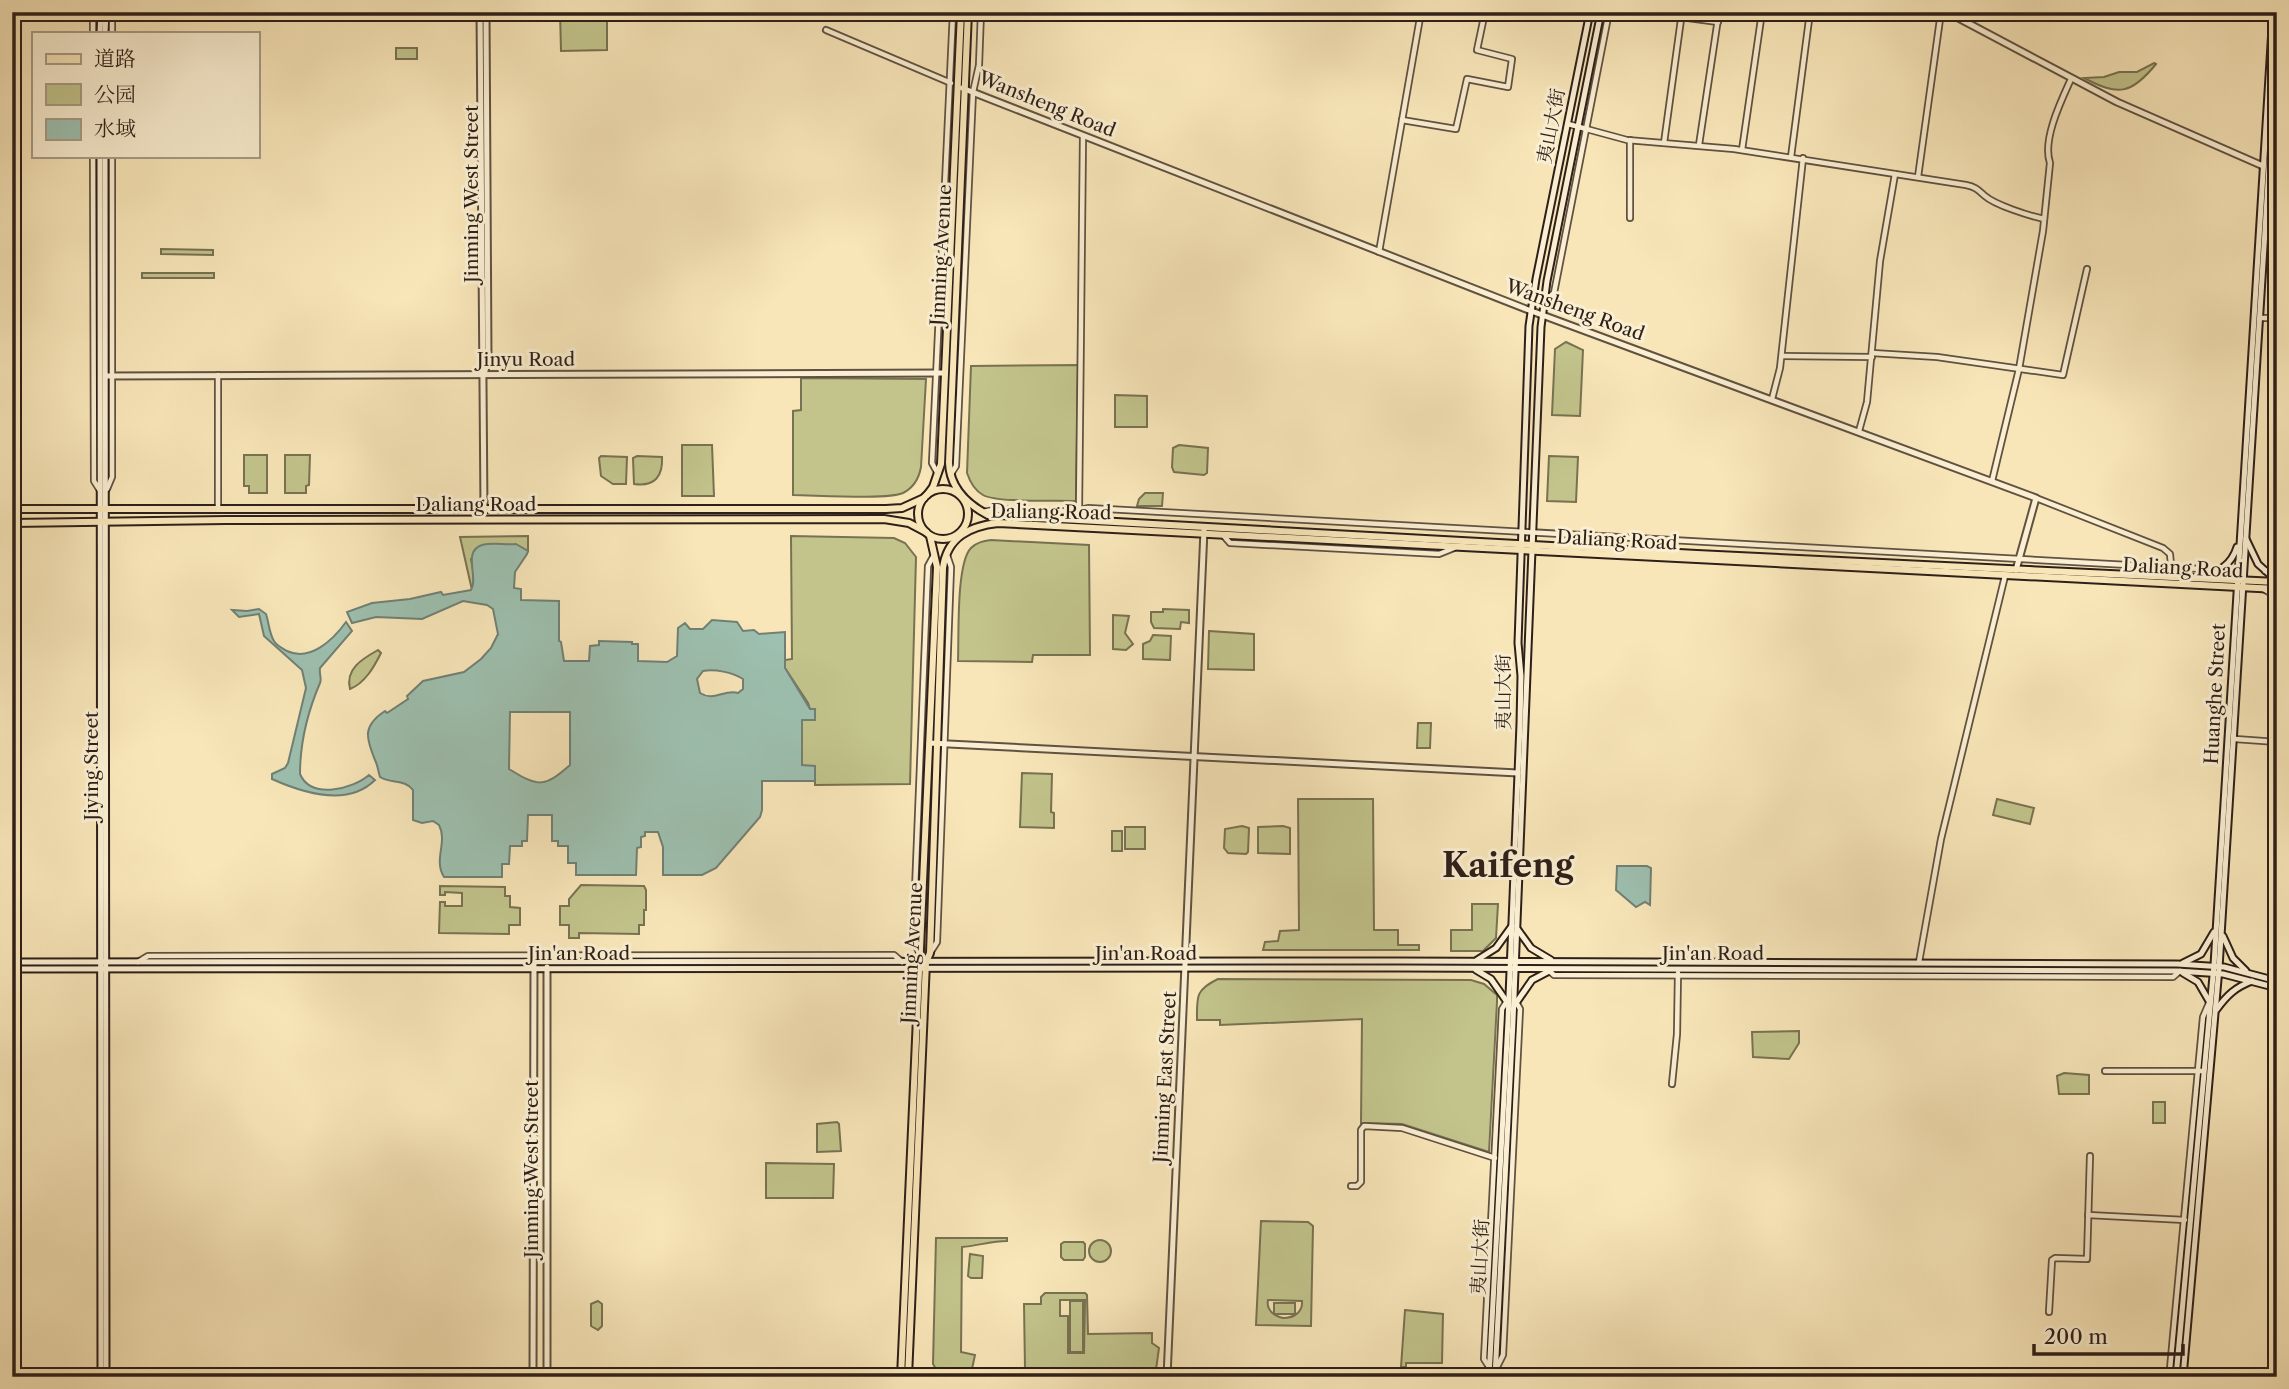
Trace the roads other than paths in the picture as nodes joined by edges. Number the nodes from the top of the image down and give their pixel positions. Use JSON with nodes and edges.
{"nodes":[{"id":1,"x":93,"y":12,"type":"edge"},
{"id":2,"x":103,"y":12,"type":"edge"},
{"id":3,"x":112,"y":12,"type":"edge"},
{"id":4,"x":480,"y":12,"type":"edge"},
{"id":5,"x":486,"y":12,"type":"edge"},
{"id":6,"x":953,"y":12,"type":"edge"},
{"id":7,"x":961,"y":12,"type":"edge"},
{"id":8,"x":968,"y":12,"type":"edge"},
{"id":9,"x":981,"y":12,"type":"edge"},
{"id":10,"x":1421,"y":12,"type":"edge"},
{"id":11,"x":1485,"y":12,"type":"edge"},
{"id":12,"x":1590,"y":12,"type":"edge"},
{"id":13,"x":1601,"y":12,"type":"edge"},
{"id":14,"x":1609,"y":12,"type":"edge"},
{"id":15,"x":1643,"y":12,"type":"edge"},
{"id":16,"x":1719,"y":12,"type":"edge"},
{"id":17,"x":1762,"y":12,"type":"edge"},
{"id":18,"x":1810,"y":12,"type":"edge"},
{"id":19,"x":1941,"y":12,"type":"edge"},
{"id":20,"x":1947,"y":12,"type":"edge"},
{"id":21,"x":2273,"y":12,"type":"edge"},
{"id":22,"x":1682,"y":15,"type":"edge"},
{"id":23,"x":1718,"y":22,"type":"junction"},
{"id":24,"x":826,"y":30,"type":"dead end"},
{"id":25,"x":93,"y":32,"type":"edge"},
{"id":26,"x":103,"y":32,"type":"edge"},
{"id":27,"x":112,"y":32,"type":"edge"},
{"id":28,"x":2277,"y":38,"type":"edge"},
{"id":29,"x":2071,"y":79,"type":"junction"},
{"id":30,"x":949,"y":82,"type":"junction"},
{"id":31,"x":962,"y":88,"type":"junction"},
{"id":32,"x":973,"y":92,"type":"junction"},
{"id":33,"x":1402,"y":120,"type":"junction"},
{"id":34,"x":1568,"y":124,"type":"junction"},
{"id":35,"x":1579,"y":126,"type":"junction"},
{"id":36,"x":1587,"y":129,"type":"junction"},
{"id":37,"x":1083,"y":136,"type":"junction"},
{"id":38,"x":1630,"y":140,"type":"junction"},
{"id":39,"x":1664,"y":143,"type":"junction"},
{"id":40,"x":1699,"y":145,"type":"junction"},
{"id":41,"x":1742,"y":150,"type":"junction"},
{"id":42,"x":1791,"y":157,"type":"junction"},
{"id":43,"x":93,"y":158,"type":"edge"},
{"id":44,"x":103,"y":158,"type":"edge"},
{"id":45,"x":103,"y":158,"type":"edge"},
{"id":46,"x":113,"y":158,"type":"edge"},
{"id":47,"x":1803,"y":158,"type":"junction"},
{"id":48,"x":2263,"y":166,"type":"junction"},
{"id":49,"x":1895,"y":174,"type":"junction"},
{"id":50,"x":1918,"y":177,"type":"junction"},
{"id":51,"x":1629,"y":218,"type":"dead end"},
{"id":52,"x":2044,"y":219,"type":"junction"},
{"id":53,"x":1379,"y":252,"type":"junction"},
{"id":54,"x":2087,"y":269,"type":"dead end"},
{"id":55,"x":1544,"y":302,"type":"junction"},
{"id":56,"x":1531,"y":311,"type":"junction"},
{"id":57,"x":1542,"y":315,"type":"junction"},
{"id":58,"x":2259,"y":317,"type":"junction"},
{"id":59,"x":2277,"y":318,"type":"edge"},
{"id":60,"x":1872,"y":355,"type":"junction"},
{"id":61,"x":1782,"y":356,"type":"junction"},
{"id":62,"x":2019,"y":369,"type":"junction"},
{"id":63,"x":936,"y":373,"type":"junction"},
{"id":64,"x":945,"y":373,"type":"junction"},
{"id":65,"x":484,"y":374,"type":"junction"},
{"id":66,"x":218,"y":375,"type":"junction"},
{"id":67,"x":109,"y":376,"type":"junction"},
{"id":68,"x":1772,"y":399,"type":"junction"},
{"id":69,"x":1859,"y":431,"type":"junction"},
{"id":70,"x":938,"y":474,"type":"junction"},
{"id":71,"x":951,"y":475,"type":"junction"},
{"id":72,"x":1992,"y":481,"type":"junction"},
{"id":73,"x":104,"y":491,"type":"junction"},
{"id":74,"x":925,"y":496,"type":"junction"},
{"id":75,"x":962,"y":497,"type":"junction"},
{"id":76,"x":2036,"y":498,"type":"junction"},
{"id":77,"x":12,"y":509,"type":"edge"},
{"id":78,"x":218,"y":509,"type":"junction"},
{"id":79,"x":484,"y":509,"type":"junction"},
{"id":80,"x":104,"y":510,"type":"junction"},
{"id":81,"x":1079,"y":510,"type":"junction"},
{"id":82,"x":983,"y":512,"type":"junction"},
{"id":83,"x":104,"y":522,"type":"junction"},
{"id":84,"x":12,"y":523,"type":"edge"},
{"id":85,"x":1204,"y":530,"type":"junction"},
{"id":86,"x":1522,"y":531,"type":"junction"},
{"id":87,"x":1533,"y":532,"type":"junction"},
{"id":88,"x":928,"y":534,"type":"junction"},
{"id":89,"x":958,"y":535,"type":"junction"},
{"id":90,"x":2242,"y":537,"type":"junction"},
{"id":91,"x":1522,"y":547,"type":"junction"},
{"id":92,"x":1532,"y":548,"type":"junction"},
{"id":93,"x":935,"y":554,"type":"junction"},
{"id":94,"x":2019,"y":558,"type":"junction"},
{"id":95,"x":2171,"y":566,"type":"junction"},
{"id":96,"x":2016,"y":570,"type":"junction"},
{"id":97,"x":2220,"y":570,"type":"junction"},
{"id":98,"x":2277,"y":570,"type":"edge"},
{"id":99,"x":2265,"y":571,"type":"junction"},
{"id":100,"x":2005,"y":576,"type":"junction"},
{"id":101,"x":2197,"y":579,"type":"junction"},
{"id":102,"x":2277,"y":582,"type":"edge"},
{"id":103,"x":2240,"y":584,"type":"junction"},
{"id":104,"x":2261,"y":588,"type":"junction"},
{"id":105,"x":2277,"y":589,"type":"edge"},
{"id":106,"x":2277,"y":597,"type":"edge"},
{"id":107,"x":2235,"y":739,"type":"junction"},
{"id":108,"x":2277,"y":742,"type":"edge"},
{"id":109,"x":936,"y":743,"type":"junction"},
{"id":110,"x":1195,"y":757,"type":"junction"},
{"id":111,"x":1518,"y":773,"type":"junction"},
{"id":112,"x":2217,"y":926,"type":"junction"},
{"id":113,"x":1514,"y":927,"type":"junction"},
{"id":114,"x":2222,"y":931,"type":"junction"},
{"id":115,"x":920,"y":954,"type":"junction"},
{"id":116,"x":12,"y":962,"type":"edge"},
{"id":117,"x":137,"y":962,"type":"junction"},
{"id":118,"x":903,"y":962,"type":"junction"},
{"id":119,"x":1919,"y":962,"type":"junction"},
{"id":120,"x":1186,"y":965,"type":"junction"},
{"id":121,"x":1474,"y":965,"type":"junction"},
{"id":122,"x":1513,"y":965,"type":"junction"},
{"id":123,"x":104,"y":966,"type":"junction"},
{"id":124,"x":534,"y":966,"type":"junction"},
{"id":125,"x":547,"y":966,"type":"junction"},
{"id":126,"x":922,"y":966,"type":"junction"},
{"id":127,"x":1551,"y":967,"type":"junction"},
{"id":128,"x":2180,"y":968,"type":"junction"},
{"id":129,"x":12,"y":969,"type":"edge"},
{"id":130,"x":2216,"y":969,"type":"junction"},
{"id":131,"x":1678,"y":972,"type":"junction"},
{"id":132,"x":2249,"y":973,"type":"junction"},
{"id":133,"x":2253,"y":981,"type":"junction"},
{"id":134,"x":2277,"y":981,"type":"edge"},
{"id":135,"x":2277,"y":988,"type":"edge"},
{"id":136,"x":1511,"y":1001,"type":"junction"},
{"id":137,"x":2210,"y":1002,"type":"junction"},
{"id":138,"x":2215,"y":1012,"type":"junction"},
{"id":139,"x":2105,"y":1070,"type":"dead end"},
{"id":140,"x":2201,"y":1071,"type":"junction"},
{"id":141,"x":1672,"y":1084,"type":"dead end"},
{"id":142,"x":2090,"y":1157,"type":"dead end"},
{"id":143,"x":1496,"y":1158,"type":"junction"},
{"id":144,"x":1351,"y":1186,"type":"dead end"},
{"id":145,"x":2088,"y":1216,"type":"junction"},
{"id":146,"x":2187,"y":1220,"type":"junction"},
{"id":147,"x":2049,"y":1312,"type":"dead end"},
{"id":148,"x":1493,"y":1372,"type":"edge"},
{"id":149,"x":104,"y":1377,"type":"edge"},
{"id":150,"x":533,"y":1377,"type":"edge"},
{"id":151,"x":547,"y":1377,"type":"edge"},
{"id":152,"x":901,"y":1377,"type":"edge"},
{"id":153,"x":908,"y":1377,"type":"edge"},
{"id":154,"x":1167,"y":1377,"type":"edge"},
{"id":155,"x":1489,"y":1377,"type":"edge"},
{"id":156,"x":2175,"y":1377,"type":"edge"},
{"id":157,"x":2183,"y":1377,"type":"edge"}],
"edges":[{"from":1,"to":25,"type":"street"},
{"from":2,"to":26,"type":"main road"},
{"from":3,"to":27,"type":"street"},
{"from":4,"to":65,"type":"main road","name":"Jinming West Street"},
{"from":5,"to":65,"type":"main road","name":"Jinming West Street"},
{"from":6,"to":30,"type":"street"},
{"from":7,"to":31,"type":"main road","name":"Jinming Avenue"},
{"from":8,"to":31,"type":"main road","name":"Jinming Avenue"},
{"from":9,"to":32,"type":"street"},
{"from":10,"to":33,"type":"street"},
{"from":11,"to":33,"type":"street"},
{"from":12,"to":34,"type":"main road","name":"夷山大街"},
{"from":13,"to":35,"type":"main road","name":"夷山大街"},
{"from":14,"to":36,"type":"street"},
{"from":15,"to":22,"type":"street"},
{"from":16,"to":23,"type":"street"},
{"from":17,"to":41,"type":"street"},
{"from":18,"to":42,"type":"street"},
{"from":19,"to":50,"type":"street"},
{"from":20,"to":29,"type":"main road"},
{"from":21,"to":48,"type":"main road","name":"Huanghe Street"},
{"from":22,"to":23,"type":"street"},
{"from":22,"to":39,"type":"street"},
{"from":23,"to":40,"type":"street"},
{"from":24,"to":30,"type":"street"},
{"from":28,"to":58,"type":"main road","name":"Huanghe Street"},
{"from":29,"to":48,"type":"main road"},
{"from":29,"to":52,"type":"street"},
{"from":30,"to":31,"type":"street"},
{"from":30,"to":63,"type":"street"},
{"from":31,"to":32,"type":"main road","name":"Wansheng Road"},
{"from":31,"to":64,"type":"main road","name":"Jinming Avenue"},
{"from":31,"to":71,"type":"main road","name":"Jinming Avenue"},
{"from":32,"to":37,"type":"main road","name":"Wansheng Road"},
{"from":32,"to":71,"type":"street"},
{"from":33,"to":53,"type":"street"},
{"from":34,"to":35,"type":"street"},
{"from":34,"to":56,"type":"main road","name":"夷山大街"},
{"from":35,"to":36,"type":"street"},
{"from":35,"to":55,"type":"main road","name":"夷山大街"},
{"from":36,"to":38,"type":"street"},
{"from":36,"to":55,"type":"street"},
{"from":37,"to":53,"type":"main road","name":"Wansheng Road"},
{"from":37,"to":81,"type":"street"},
{"from":38,"to":39,"type":"street"},
{"from":38,"to":51,"type":"street"},
{"from":39,"to":40,"type":"street"},
{"from":40,"to":41,"type":"street"},
{"from":41,"to":42,"type":"street"},
{"from":42,"to":47,"type":"street"},
{"from":43,"to":73,"type":"street"},
{"from":44,"to":73,"type":"main road","name":"Jiying Street"},
{"from":45,"to":67,"type":"main road","name":"Jiying Street"},
{"from":46,"to":67,"type":"street"},
{"from":47,"to":49,"type":"street"},
{"from":47,"to":61,"type":"street"},
{"from":48,"to":90,"type":"main road","name":"Huanghe Street"},
{"from":49,"to":50,"type":"street"},
{"from":49,"to":60,"type":"street"},
{"from":50,"to":52,"type":"street"},
{"from":52,"to":62,"type":"street"},
{"from":53,"to":56,"type":"main road","name":"Wansheng Road"},
{"from":54,"to":62,"type":"street"},
{"from":55,"to":57,"type":"main road","name":"夷山大街"},
{"from":56,"to":57,"type":"main road","name":"Wansheng Road"},
{"from":56,"to":86,"type":"main road","name":"夷山大街"},
{"from":57,"to":68,"type":"main road","name":"Wansheng Road"},
{"from":57,"to":87,"type":"main road","name":"夷山大街"},
{"from":58,"to":59,"type":"street"},
{"from":58,"to":90,"type":"main road","name":"Huanghe Street"},
{"from":60,"to":61,"type":"street"},
{"from":60,"to":62,"type":"street"},
{"from":60,"to":69,"type":"street"},
{"from":61,"to":68,"type":"street"},
{"from":62,"to":72,"type":"street"},
{"from":63,"to":64,"type":"main road","name":"Jinyu Road"},
{"from":63,"to":65,"type":"main road","name":"Jinyu Road"},
{"from":63,"to":70,"type":"street"},
{"from":64,"to":70,"type":"main road","name":"Jinming Avenue"},
{"from":65,"to":66,"type":"main road","name":"Jinyu Road"},
{"from":65,"to":79,"type":"main road","name":"Jinming West Street"},
{"from":66,"to":67,"type":"main road","name":"Jinyu Road"},
{"from":66,"to":78,"type":"street"},
{"from":67,"to":73,"type":"main road","name":"Jiying Street"},
{"from":68,"to":69,"type":"main road","name":"Wansheng Road"},
{"from":69,"to":72,"type":"main road","name":"Wansheng Road"},
{"from":70,"to":74,"type":"main road","name":"Jinming Avenue"},
{"from":71,"to":75,"type":"main road","name":"Jinming Avenue"},
{"from":72,"to":76,"type":"main road","name":"Wansheng Road"},
{"from":73,"to":80,"type":"main road","name":"Jiying Street"},
{"from":74,"to":75,"type":"main road"},
{"from":74,"to":79,"type":"main road","name":"Daliang Road"},
{"from":74,"to":88,"type":"main road"},
{"from":75,"to":82,"type":"main road","name":"Daliang Road"},
{"from":75,"to":89,"type":"main road"},
{"from":76,"to":94,"type":"main road"},
{"from":76,"to":95,"type":"street","name":"Wansheng Road"},
{"from":77,"to":80,"type":"main road","name":"Daliang Road"},
{"from":78,"to":79,"type":"main road","name":"Daliang Road"},
{"from":78,"to":80,"type":"main road","name":"Daliang Road"},
{"from":80,"to":83,"type":"main road","name":"Jiying Street"},
{"from":81,"to":82,"type":"street"},
{"from":81,"to":86,"type":"street"},
{"from":82,"to":85,"type":"main road","name":"Daliang Road"},
{"from":83,"to":84,"type":"main road","name":"Daliang Road"},
{"from":83,"to":88,"type":"main road","name":"Daliang Road"},
{"from":83,"to":123,"type":"main road","name":"Jiying Street"},
{"from":85,"to":89,"type":"main road","name":"Daliang Road"},
{"from":85,"to":91,"type":"main road","name":"Daliang Road"},
{"from":85,"to":91,"type":"main road","name":"Daliang Road"},
{"from":85,"to":110,"type":"main road","name":"Jinming East Street"},
{"from":86,"to":87,"type":"street"},
{"from":86,"to":91,"type":"main road","name":"夷山大街"},
{"from":87,"to":92,"type":"main road","name":"夷山大街"},
{"from":87,"to":94,"type":"street"},
{"from":88,"to":89,"type":"main road"},
{"from":88,"to":93,"type":"main road","name":"Jinming Avenue"},
{"from":89,"to":109,"type":"main road","name":"Jinming Avenue"},
{"from":90,"to":97,"type":"main road"},
{"from":90,"to":99,"type":"main road"},
{"from":90,"to":103,"type":"main road","name":"Huanghe Street"},
{"from":91,"to":92,"type":"main road","name":"Daliang Road"},
{"from":91,"to":111,"type":"main road","name":"夷山大街"},
{"from":92,"to":96,"type":"main road","name":"Daliang Road"},
{"from":92,"to":100,"type":"main road","name":"Daliang Road"},
{"from":92,"to":113,"type":"main road","name":"夷山大街"},
{"from":93,"to":109,"type":"main road","name":"Jinming Avenue"},
{"from":93,"to":115,"type":"street"},
{"from":94,"to":95,"type":"street"},
{"from":94,"to":96,"type":"main road"},
{"from":95,"to":97,"type":"street"},
{"from":96,"to":101,"type":"main road","name":"Daliang Road"},
{"from":97,"to":101,"type":"main road"},
{"from":98,"to":99,"type":"street"},
{"from":99,"to":102,"type":"main road"},
{"from":100,"to":103,"type":"main road","name":"Daliang Road"},
{"from":100,"to":119,"type":"street"},
{"from":101,"to":103,"type":"main road","name":"Daliang Road"},
{"from":102,"to":103,"type":"main road","name":"Daliang Road"},
{"from":103,"to":104,"type":"main road","name":"Daliang Road"},
{"from":103,"to":107,"type":"main road","name":"Huanghe Street"},
{"from":103,"to":112,"type":"main road","name":"Huanghe Street"},
{"from":104,"to":105,"type":"main road","name":"Daliang Road"},
{"from":104,"to":106,"type":"street"},
{"from":107,"to":108,"type":"street"},
{"from":107,"to":114,"type":"main road","name":"Huanghe Street"},
{"from":109,"to":110,"type":"main road"},
{"from":109,"to":115,"type":"main road","name":"Jinming Avenue"},
{"from":109,"to":126,"type":"main road","name":"Jinming Avenue"},
{"from":110,"to":111,"type":"main road"},
{"from":110,"to":120,"type":"main road","name":"Jinming East Street"},
{"from":111,"to":113,"type":"main road","name":"夷山大街"},
{"from":112,"to":128,"type":"main road"},
{"from":112,"to":130,"type":"main road","name":"Huanghe Street"},
{"from":113,"to":121,"type":"main road"},
{"from":113,"to":122,"type":"main road","name":"夷山大街"},
{"from":113,"to":127,"type":"main road"},
{"from":114,"to":130,"type":"main road","name":"Huanghe Street"},
{"from":114,"to":132,"type":"main road"},
{"from":115,"to":126,"type":"main road","name":"Jinming Avenue"},
{"from":116,"to":123,"type":"main road","name":"Jin'an Road"},
{"from":117,"to":118,"type":"street"},
{"from":117,"to":123,"type":"main road","name":"Jin'an Road"},
{"from":117,"to":124,"type":"main road","name":"Jin'an Road"},
{"from":118,"to":125,"type":"main road","name":"Jin'an Road"},
{"from":118,"to":126,"type":"main road","name":"Jin'an Road"},
{"from":119,"to":127,"type":"main road","name":"Jin'an Road"},
{"from":119,"to":128,"type":"main road","name":"Jin'an Road"},
{"from":120,"to":121,"type":"main road","name":"Jin'an Road"},
{"from":120,"to":126,"type":"main road","name":"Jin'an Road"},
{"from":120,"to":154,"type":"main road","name":"Jinming East Street"},
{"from":121,"to":122,"type":"main road","name":"Jin'an Road"},
{"from":121,"to":136,"type":"main road"},
{"from":122,"to":127,"type":"main road","name":"Jin'an Road"},
{"from":122,"to":127,"type":"main road","name":"Jin'an Road"},
{"from":122,"to":136,"type":"main road","name":"夷山大街"},
{"from":123,"to":124,"type":"main road","name":"Jin'an Road"},
{"from":123,"to":129,"type":"main road","name":"Jin'an Road"},
{"from":123,"to":149,"type":"main road","name":"Jiying Street"},
{"from":124,"to":125,"type":"main road","name":"Jin'an Road"},
{"from":124,"to":150,"type":"main road","name":"Jinming West Street"},
{"from":125,"to":126,"type":"main road","name":"Jin'an Road"},
{"from":125,"to":151,"type":"main road","name":"Jinming West Street"},
{"from":126,"to":152,"type":"main road","name":"Jinming Avenue"},
{"from":126,"to":153,"type":"main road","name":"Jinming Avenue"},
{"from":127,"to":131,"type":"main road","name":"Jin'an Road"},
{"from":127,"to":136,"type":"main road"},
{"from":128,"to":130,"type":"main road","name":"Jin'an Road"},
{"from":128,"to":131,"type":"main road","name":"Jin'an Road"},
{"from":128,"to":137,"type":"main road"},
{"from":130,"to":132,"type":"main road","name":"Jin'an Road"},
{"from":130,"to":133,"type":"main road","name":"Jin'an Road"},
{"from":130,"to":137,"type":"main road","name":"Huanghe Street"},
{"from":130,"to":138,"type":"main road","name":"Huanghe Street"},
{"from":131,"to":141,"type":"street"},
{"from":132,"to":134,"type":"main road","name":"Jin'an Road"},
{"from":133,"to":135,"type":"main road","name":"Jin'an Road"},
{"from":133,"to":138,"type":"main road"},
{"from":136,"to":143,"type":"street"},
{"from":136,"to":148,"type":"main road","name":"夷山大街"},
{"from":136,"to":148,"type":"street"},
{"from":137,"to":140,"type":"main road","name":"Huanghe Street"},
{"from":138,"to":157,"type":"main road","name":"Huanghe Street"},
{"from":139,"to":140,"type":"street"},
{"from":140,"to":146,"type":"main road","name":"Huanghe Street"},
{"from":142,"to":145,"type":"street"},
{"from":143,"to":144,"type":"street"},
{"from":143,"to":148,"type":"street"},
{"from":145,"to":146,"type":"street"},
{"from":145,"to":147,"type":"street"},
{"from":146,"to":156,"type":"main road","name":"Huanghe Street"},
{"from":148,"to":155,"type":"main road","name":"夷山大街"}]}
